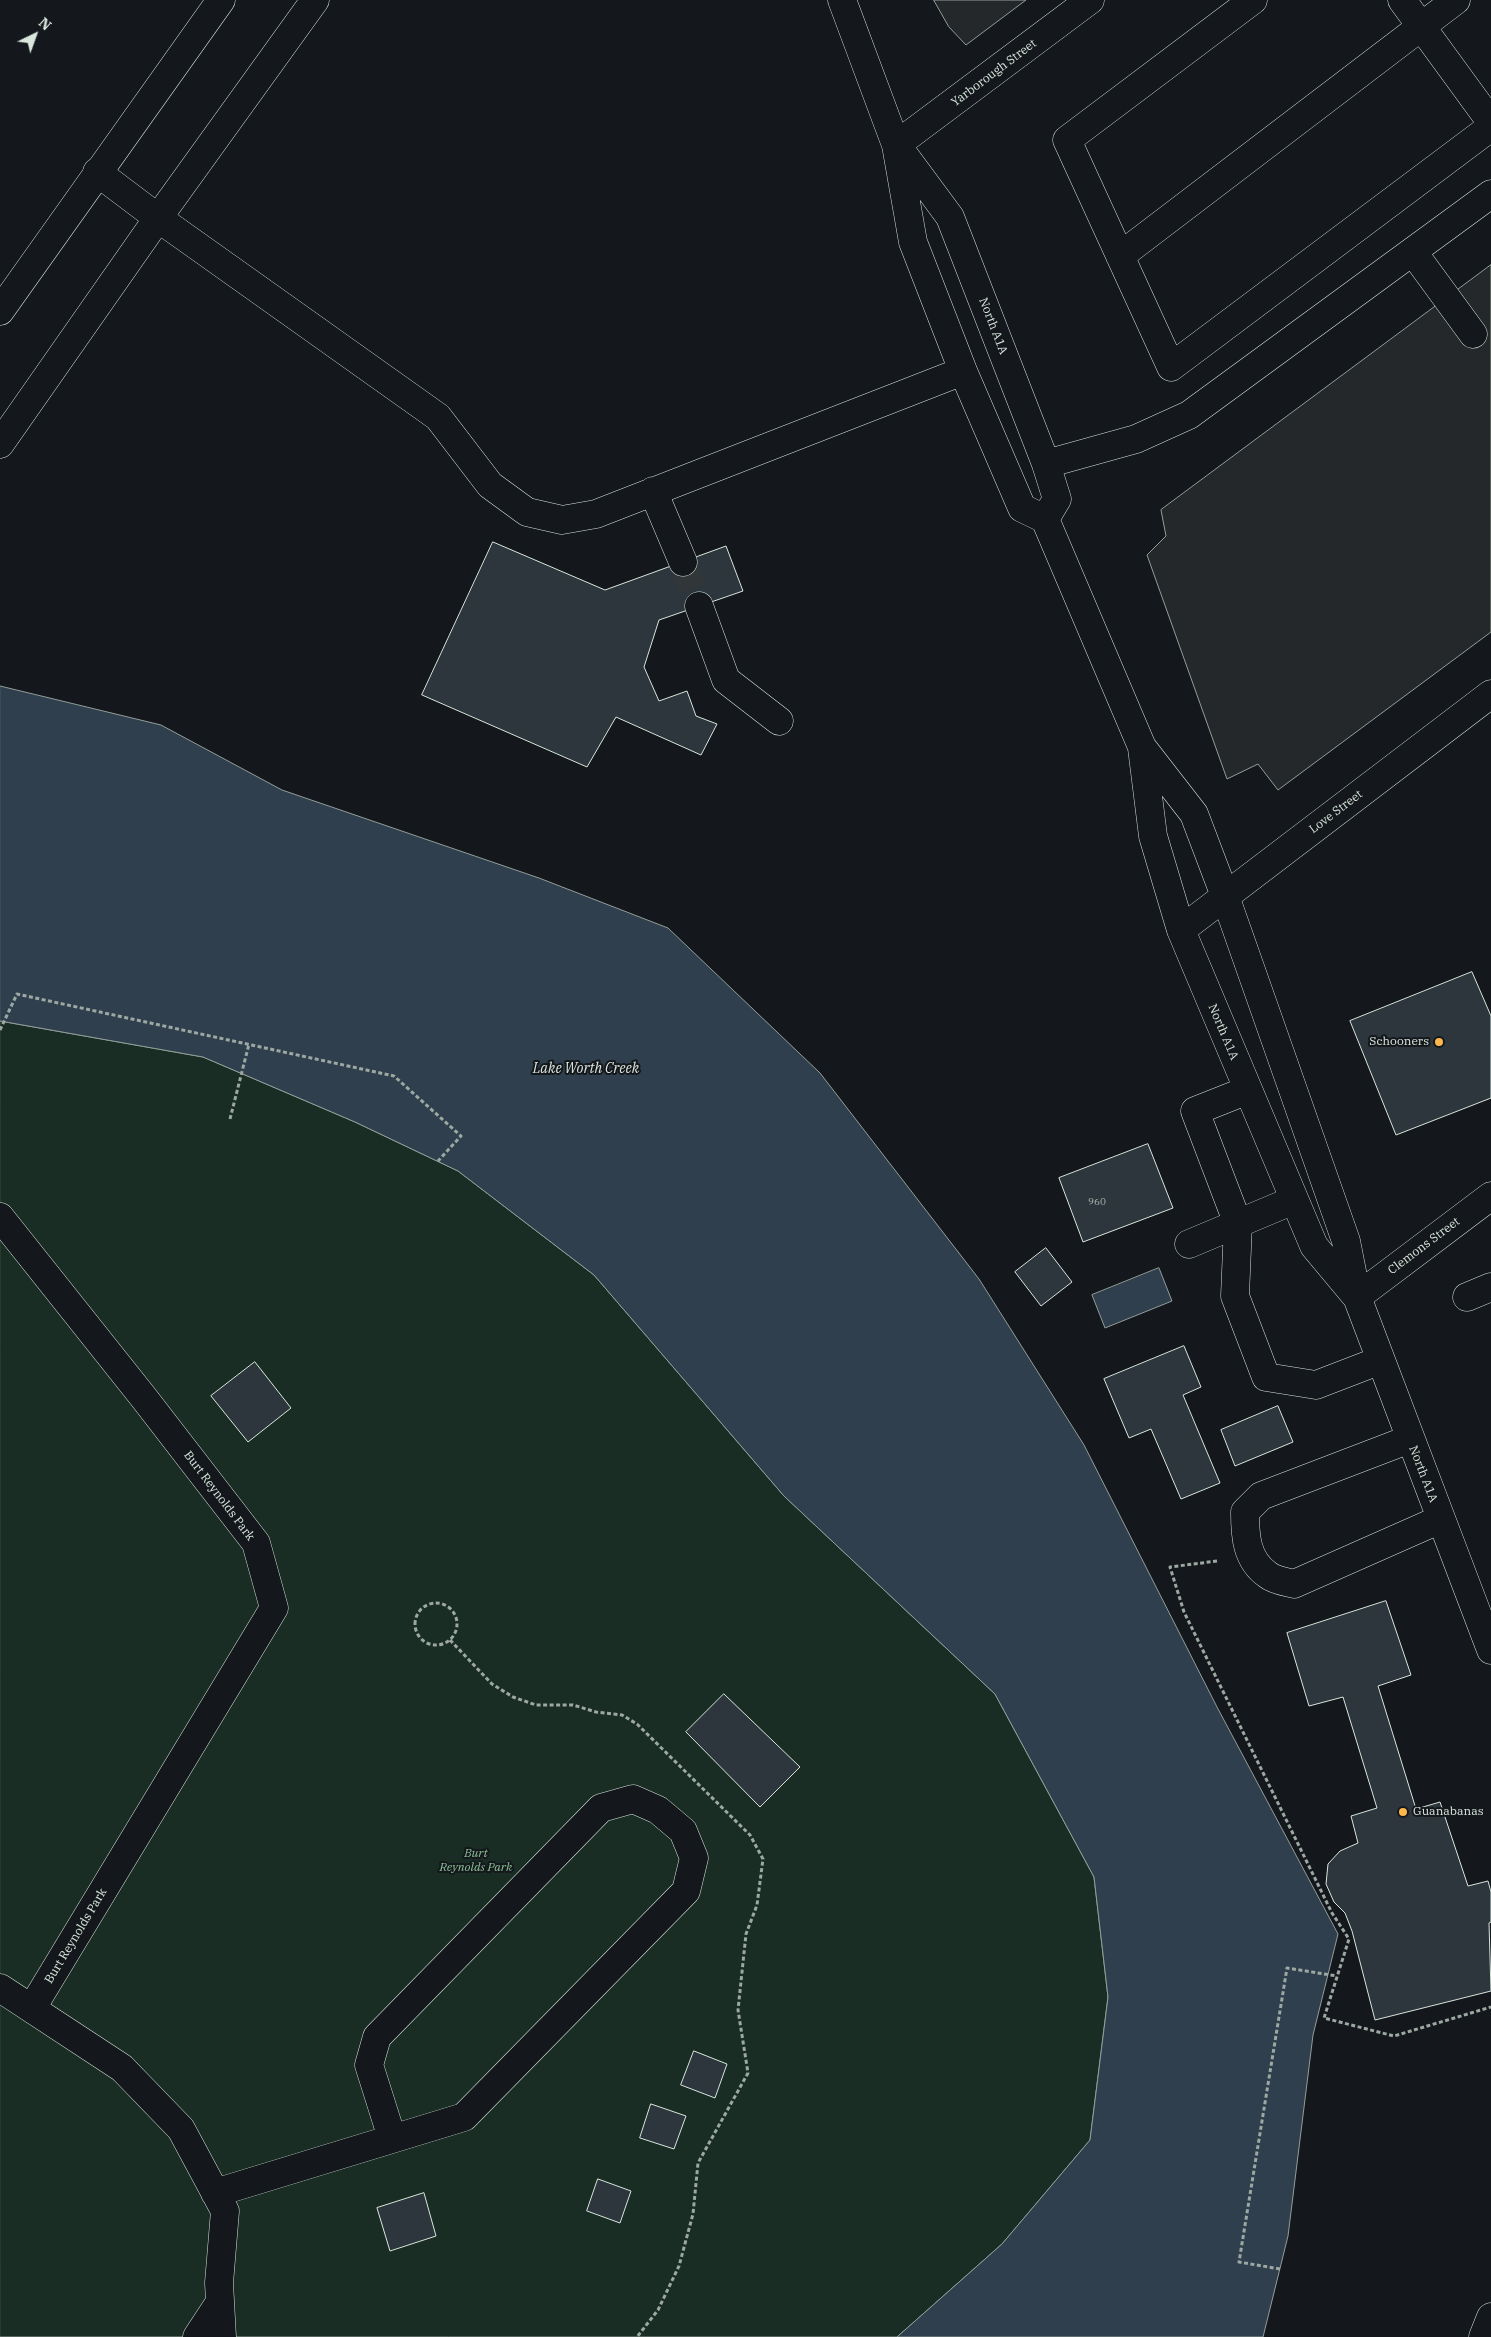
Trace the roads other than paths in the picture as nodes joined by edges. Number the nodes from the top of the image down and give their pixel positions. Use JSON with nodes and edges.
{"nodes":[{"id":1,"x":221,"y":0,"type":"edge"},
{"id":2,"x":315,"y":0,"type":"edge"},
{"id":3,"x":842,"y":0,"type":"edge"},
{"id":4,"x":1090,"y":0,"type":"edge"},
{"id":5,"x":1253,"y":0,"type":"edge"},
{"id":6,"x":1402,"y":0,"type":"edge"},
{"id":7,"x":1456,"y":0,"type":"edge"},
{"id":8,"x":1422,"y":26,"type":"junction"},
{"id":9,"x":1491,"y":122,"type":"edge"},
{"id":10,"x":1491,"y":127,"type":"edge"},
{"id":11,"x":896,"y":145,"type":"junction"},
{"id":12,"x":97,"y":172,"type":"junction"},
{"id":13,"x":1491,"y":194,"type":"edge"},
{"id":14,"x":158,"y":218,"type":"junction"},
{"id":15,"x":1413,"y":252,"type":"junction"},
{"id":16,"x":1120,"y":256,"type":"junction"},
{"id":17,"x":0,"y":311,"type":"edge"},
{"id":18,"x":1473,"y":334,"type":"dead end"},
{"id":19,"x":963,"y":371,"type":"junction"},
{"id":20,"x":0,"y":444,"type":"edge"},
{"id":21,"x":1046,"y":464,"type":"junction"},
{"id":22,"x":653,"y":492,"type":"junction"},
{"id":23,"x":1045,"y":519,"type":"junction"},
{"id":24,"x":683,"y":562,"type":"tunnel mouth"},
{"id":25,"x":699,"y":606,"type":"tunnel mouth"},
{"id":26,"x":1491,"y":694,"type":"edge"},
{"id":27,"x":780,"y":721,"type":"dead end"},
{"id":28,"x":1142,"y":747,"type":"junction"},
{"id":29,"x":1225,"y":896,"type":"junction"},
{"id":30,"x":1181,"y":930,"type":"junction"},
{"id":31,"x":1248,"y":1090,"type":"junction"},
{"id":32,"x":1491,"y":1196,"type":"edge"},
{"id":33,"x":1294,"y":1200,"type":"junction"},
{"id":34,"x":0,"y":1217,"type":"edge"},
{"id":35,"x":1238,"y":1224,"type":"junction"},
{"id":36,"x":1188,"y":1244,"type":"dead end"},
{"id":37,"x":1357,"y":1297,"type":"junction"},
{"id":38,"x":1381,"y":1360,"type":"junction"},
{"id":39,"x":1410,"y":1439,"type":"junction"},
{"id":40,"x":1441,"y":1519,"type":"junction"},
{"id":41,"x":1491,"y":1650,"type":"edge"},
{"id":42,"x":0,"y":1988,"type":"edge"},
{"id":43,"x":32,"y":2008,"type":"junction"},
{"id":44,"x":392,"y":2138,"type":"junction"},
{"id":45,"x":215,"y":2193,"type":"junction"},
{"id":46,"x":220,"y":2302,"type":"junction"},
{"id":47,"x":1491,"y":2317,"type":"edge"},
{"id":48,"x":197,"y":2337,"type":"edge"},
{"id":49,"x":222,"y":2337,"type":"edge"},
{"id":50,"x":1483,"y":2337,"type":"edge"}],
"edges":[{"from":1,"to":12,"type":"street"},
{"from":2,"to":14,"type":"street"},
{"from":3,"to":11,"type":"street","name":"North A1A"},
{"from":4,"to":11,"type":"street","name":"Yarborough Street"},
{"from":5,"to":16,"type":"street"},
{"from":6,"to":8,"type":"street"},
{"from":7,"to":8,"type":"street"},
{"from":8,"to":9,"type":"street"},
{"from":8,"to":16,"type":"street"},
{"from":10,"to":16,"type":"street"},
{"from":11,"to":19,"type":"street","name":"North A1A"},
{"from":11,"to":21,"type":"street","name":"North A1A"},
{"from":12,"to":14,"type":"street"},
{"from":12,"to":17,"type":"street"},
{"from":13,"to":15,"type":"street"},
{"from":14,"to":20,"type":"street"},
{"from":14,"to":22,"type":"street"},
{"from":15,"to":18,"type":"street"},
{"from":15,"to":21,"type":"street"},
{"from":19,"to":22,"type":"street"},
{"from":19,"to":23,"type":"street","name":"North A1A"},
{"from":21,"to":23,"type":"street","name":"North A1A"},
{"from":22,"to":24,"type":"street"},
{"from":23,"to":28,"type":"street","name":"North A1A"},
{"from":25,"to":27,"type":"street"},
{"from":26,"to":29,"type":"street","name":"Love Street"},
{"from":28,"to":29,"type":"street","name":"North A1A"},
{"from":28,"to":30,"type":"street","name":"North A1A"},
{"from":29,"to":30,"type":"street","name":"Love Street"},
{"from":29,"to":37,"type":"street","name":"North A1A"},
{"from":30,"to":31,"type":"street","name":"North A1A"},
{"from":31,"to":33,"type":"street","name":"North A1A"},
{"from":31,"to":35,"type":"street"},
{"from":32,"to":37,"type":"street","name":"Clemons Street"},
{"from":33,"to":35,"type":"street"},
{"from":33,"to":37,"type":"street","name":"North A1A"},
{"from":34,"to":43,"type":"street","name":"Burt Reynolds Park"},
{"from":35,"to":36,"type":"street"},
{"from":35,"to":38,"type":"street"},
{"from":37,"to":38,"type":"street","name":"North A1A"},
{"from":38,"to":39,"type":"street","name":"North A1A"},
{"from":39,"to":40,"type":"street","name":"North A1A"},
{"from":39,"to":40,"type":"street"},
{"from":40,"to":41,"type":"street","name":"North A1A"},
{"from":42,"to":43,"type":"street"},
{"from":43,"to":45,"type":"street"},
{"from":44,"to":44,"type":"street"},
{"from":44,"to":45,"type":"street"},
{"from":45,"to":46,"type":"street"},
{"from":46,"to":48,"type":"street"},
{"from":46,"to":49,"type":"street"},
{"from":47,"to":50,"type":"street"}]}
